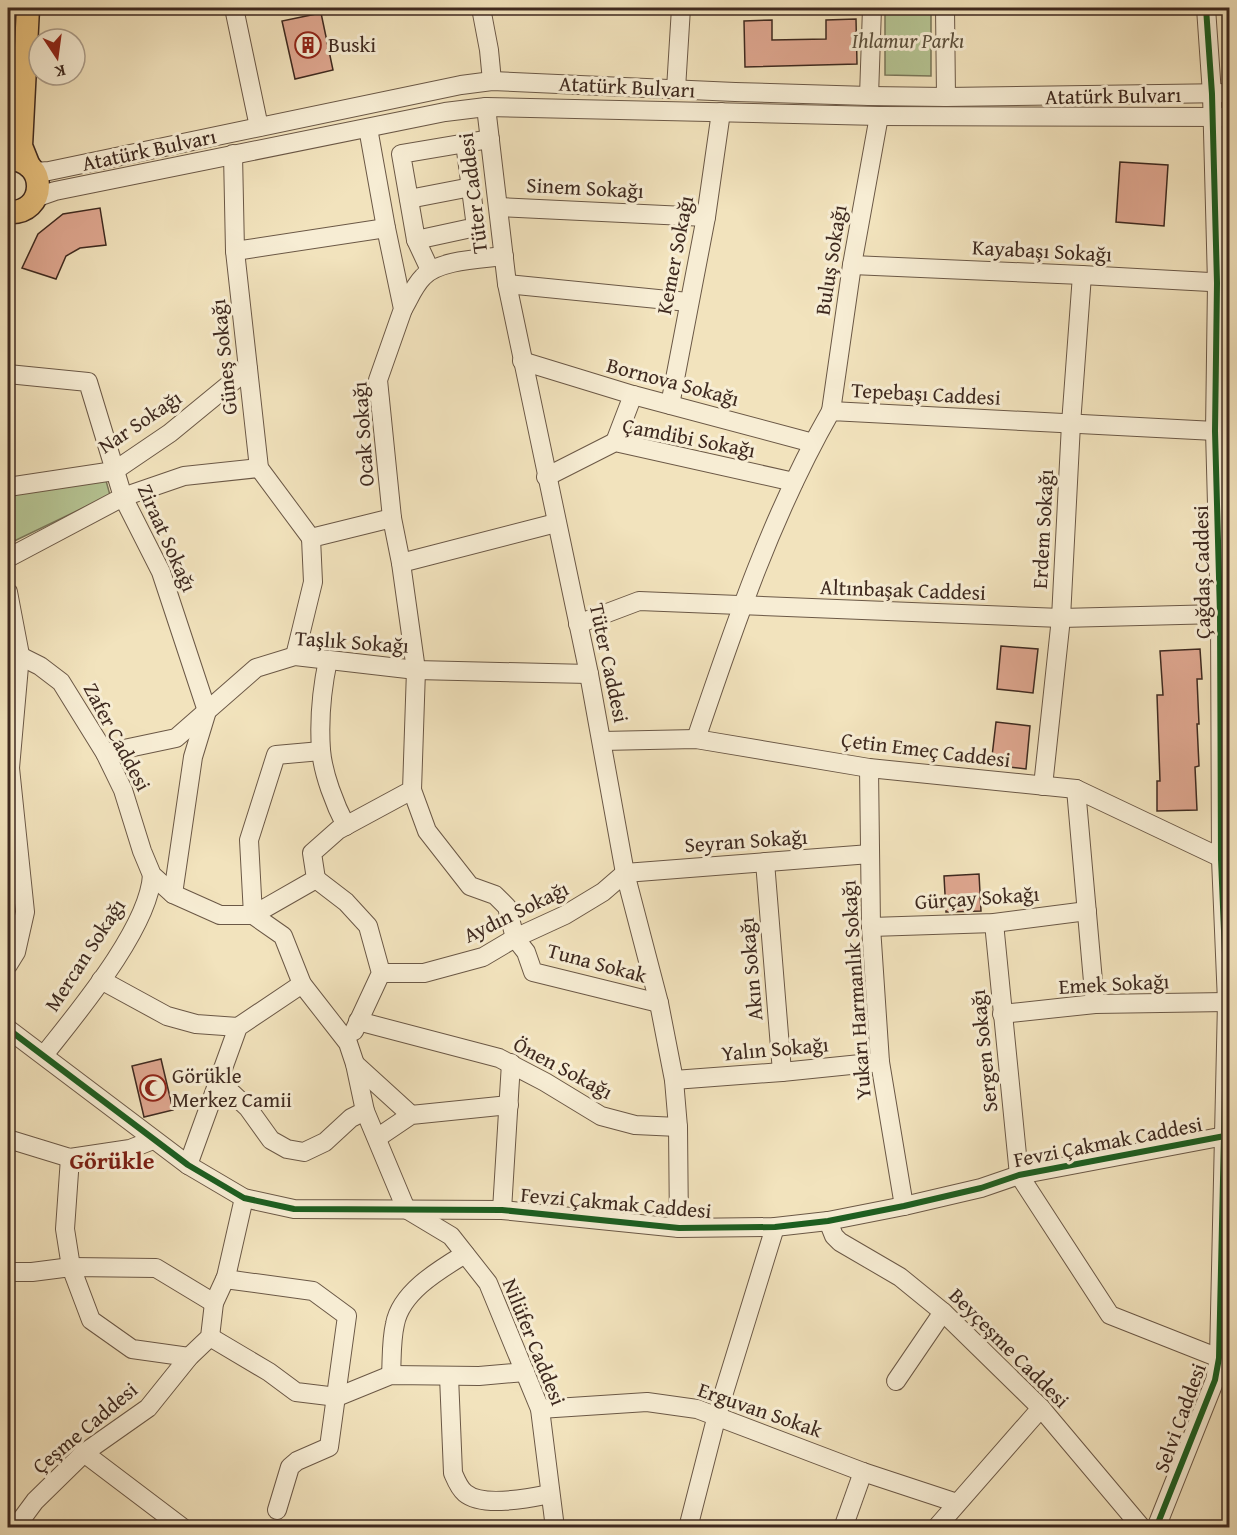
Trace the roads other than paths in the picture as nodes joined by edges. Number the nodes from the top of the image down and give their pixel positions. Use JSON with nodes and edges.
{"nodes":[{"id":1,"x":28,"y":8,"type":"edge"},
{"id":2,"x":234,"y":8,"type":"edge"},
{"id":3,"x":481,"y":8,"type":"edge"},
{"id":4,"x":681,"y":8,"type":"edge"},
{"id":5,"x":872,"y":8,"type":"edge"},
{"id":6,"x":945,"y":8,"type":"edge"},
{"id":7,"x":1206,"y":8,"type":"edge"},
{"id":8,"x":492,"y":81,"type":"junction"},
{"id":9,"x":676,"y":88,"type":"junction"},
{"id":10,"x":1221,"y":94,"type":"edge"},
{"id":11,"x":869,"y":96,"type":"junction"},
{"id":12,"x":946,"y":97,"type":"junction"},
{"id":13,"x":486,"y":107,"type":"junction"},
{"id":14,"x":721,"y":112,"type":"junction"},
{"id":15,"x":879,"y":116,"type":"junction"},
{"id":16,"x":1221,"y":118,"type":"edge"},
{"id":17,"x":260,"y":127,"type":"junction"},
{"id":18,"x":368,"y":128,"type":"junction"},
{"id":19,"x":490,"y":139,"type":"junction"},
{"id":20,"x":465,"y":143,"type":"junction"},
{"id":21,"x":233,"y":154,"type":"junction"},
{"id":22,"x":23,"y":161,"type":"edge"},
{"id":23,"x":471,"y":187,"type":"junction"},
{"id":24,"x":409,"y":199,"type":"junction"},
{"id":25,"x":499,"y":207,"type":"junction"},
{"id":26,"x":18,"y":213,"type":"edge"},
{"id":27,"x":706,"y":217,"type":"junction"},
{"id":28,"x":386,"y":228,"type":"junction"},
{"id":29,"x":416,"y":240,"type":"junction"},
{"id":30,"x":235,"y":251,"type":"junction"},
{"id":31,"x":504,"y":256,"type":"junction"},
{"id":32,"x":852,"y":266,"type":"junction"},
{"id":33,"x":430,"y":270,"type":"junction"},
{"id":34,"x":1082,"y":274,"type":"junction"},
{"id":35,"x":1223,"y":283,"type":"edge"},
{"id":36,"x":507,"y":284,"type":"junction"},
{"id":37,"x":688,"y":302,"type":"junction"},
{"id":38,"x":403,"y":309,"type":"junction"},
{"id":39,"x":522,"y":361,"type":"junction"},
{"id":40,"x":248,"y":369,"type":"junction"},
{"id":41,"x":8,"y":374,"type":"edge"},
{"id":42,"x":633,"y":395,"type":"junction"},
{"id":43,"x":670,"y":405,"type":"junction"},
{"id":44,"x":831,"y":411,"type":"junction"},
{"id":45,"x":1071,"y":424,"type":"junction"},
{"id":46,"x":1222,"y":431,"type":"edge"},
{"id":47,"x":615,"y":442,"type":"junction"},
{"id":48,"x":813,"y":443,"type":"junction"},
{"id":49,"x":259,"y":468,"type":"junction"},
{"id":50,"x":114,"y":471,"type":"junction"},
{"id":51,"x":546,"y":477,"type":"junction"},
{"id":52,"x":794,"y":482,"type":"junction"},
{"id":53,"x":1223,"y":483,"type":"edge"},
{"id":54,"x":8,"y":487,"type":"edge"},
{"id":55,"x":123,"y":497,"type":"junction"},
{"id":56,"x":392,"y":518,"type":"junction"},
{"id":57,"x":556,"y":523,"type":"junction"},
{"id":58,"x":311,"y":538,"type":"junction"},
{"id":59,"x":8,"y":558,"type":"edge"},
{"id":60,"x":401,"y":563,"type":"junction"},
{"id":61,"x":8,"y":592,"type":"edge"},
{"id":62,"x":741,"y":606,"type":"junction"},
{"id":63,"x":1225,"y":613,"type":"edge"},
{"id":64,"x":1061,"y":618,"type":"junction"},
{"id":65,"x":578,"y":624,"type":"junction"},
{"id":66,"x":12,"y":654,"type":"edge"},
{"id":67,"x":295,"y":656,"type":"junction"},
{"id":68,"x":328,"y":660,"type":"junction"},
{"id":69,"x":416,"y":670,"type":"junction"},
{"id":70,"x":589,"y":674,"type":"junction"},
{"id":71,"x":207,"y":711,"type":"junction"},
{"id":72,"x":696,"y":739,"type":"junction"},
{"id":73,"x":602,"y":741,"type":"junction"},
{"id":74,"x":321,"y":751,"type":"junction"},
{"id":75,"x":105,"y":753,"type":"junction"},
{"id":76,"x":1225,"y":756,"type":"edge"},
{"id":77,"x":869,"y":768,"type":"junction"},
{"id":78,"x":1043,"y":786,"type":"junction"},
{"id":79,"x":1076,"y":789,"type":"junction"},
{"id":80,"x":412,"y":790,"type":"junction"},
{"id":81,"x":346,"y":826,"type":"junction"},
{"id":82,"x":870,"y":854,"type":"junction"},
{"id":83,"x":1225,"y":861,"type":"edge"},
{"id":84,"x":765,"y":862,"type":"junction"},
{"id":85,"x":625,"y":873,"type":"junction"},
{"id":86,"x":152,"y":875,"type":"junction"},
{"id":87,"x":316,"y":879,"type":"junction"},
{"id":88,"x":173,"y":894,"type":"junction"},
{"id":89,"x":1087,"y":911,"type":"junction"},
{"id":90,"x":253,"y":915,"type":"junction"},
{"id":91,"x":994,"y":923,"type":"junction"},
{"id":92,"x":871,"y":927,"type":"junction"},
{"id":93,"x":515,"y":938,"type":"junction"},
{"id":94,"x":8,"y":965,"type":"edge"},
{"id":95,"x":381,"y":973,"type":"junction"},
{"id":96,"x":101,"y":980,"type":"junction"},
{"id":97,"x":302,"y":984,"type":"junction"},
{"id":98,"x":1227,"y":1002,"type":"junction"},
{"id":99,"x":659,"y":1003,"type":"junction"},
{"id":100,"x":1095,"y":1004,"type":"junction"},
{"id":101,"x":1002,"y":1014,"type":"junction"},
{"id":102,"x":358,"y":1021,"type":"junction"},
{"id":103,"x":238,"y":1027,"type":"junction"},
{"id":104,"x":8,"y":1029,"type":"edge"},
{"id":105,"x":348,"y":1043,"type":"junction"},
{"id":106,"x":44,"y":1055,"type":"junction"},
{"id":107,"x":880,"y":1062,"type":"junction"},
{"id":108,"x":355,"y":1064,"type":"junction"},
{"id":109,"x":511,"y":1064,"type":"junction"},
{"id":110,"x":782,"y":1072,"type":"junction"},
{"id":111,"x":674,"y":1080,"type":"junction"},
{"id":112,"x":219,"y":1081,"type":"junction"},
{"id":113,"x":509,"y":1105,"type":"junction"},
{"id":114,"x":365,"y":1111,"type":"junction"},
{"id":115,"x":411,"y":1114,"type":"junction"},
{"id":116,"x":678,"y":1127,"type":"junction"},
{"id":117,"x":1226,"y":1136,"type":"edge"},
{"id":118,"x":8,"y":1138,"type":"edge"},
{"id":119,"x":376,"y":1138,"type":"junction"},
{"id":120,"x":153,"y":1140,"type":"junction"},
{"id":121,"x":70,"y":1158,"type":"junction"},
{"id":122,"x":188,"y":1165,"type":"junction"},
{"id":123,"x":1019,"y":1175,"type":"junction"},
{"id":124,"x":244,"y":1198,"type":"junction"},
{"id":125,"x":904,"y":1206,"type":"junction"},
{"id":126,"x":406,"y":1209,"type":"junction"},
{"id":127,"x":502,"y":1210,"type":"junction"},
{"id":128,"x":828,"y":1221,"type":"junction"},
{"id":129,"x":775,"y":1227,"type":"junction"},
{"id":130,"x":679,"y":1228,"type":"junction"},
{"id":131,"x":465,"y":1254,"type":"junction"},
{"id":132,"x":71,"y":1267,"type":"junction"},
{"id":133,"x":8,"y":1272,"type":"edge"},
{"id":134,"x":225,"y":1279,"type":"junction"},
{"id":135,"x":214,"y":1302,"type":"junction"},
{"id":136,"x":943,"y":1312,"type":"junction"},
{"id":137,"x":210,"y":1337,"type":"junction"},
{"id":138,"x":189,"y":1357,"type":"junction"},
{"id":139,"x":1219,"y":1358,"type":"junction"},
{"id":140,"x":525,"y":1372,"type":"junction"},
{"id":141,"x":391,"y":1375,"type":"junction"},
{"id":142,"x":449,"y":1376,"type":"junction"},
{"id":143,"x":896,"y":1380,"type":"dead end"},
{"id":144,"x":337,"y":1397,"type":"junction"},
{"id":145,"x":1041,"y":1408,"type":"junction"},
{"id":146,"x":540,"y":1409,"type":"junction"},
{"id":147,"x":717,"y":1415,"type":"junction"},
{"id":148,"x":84,"y":1453,"type":"junction"},
{"id":149,"x":863,"y":1472,"type":"junction"},
{"id":150,"x":550,"y":1494,"type":"junction"},
{"id":151,"x":957,"y":1503,"type":"junction"},
{"id":152,"x":277,"y":1510,"type":"dead end"},
{"id":153,"x":15,"y":1527,"type":"edge"},
{"id":154,"x":183,"y":1527,"type":"edge"},
{"id":155,"x":555,"y":1527,"type":"edge"},
{"id":156,"x":687,"y":1527,"type":"edge"},
{"id":157,"x":843,"y":1527,"type":"edge"},
{"id":158,"x":936,"y":1527,"type":"edge"},
{"id":159,"x":1142,"y":1527,"type":"edge"},
{"id":160,"x":1156,"y":1527,"type":"edge"}],
"edges":[{"from":1,"to":22,"type":"main road"},
{"from":2,"to":17,"type":"street"},
{"from":3,"to":8,"type":"street"},
{"from":4,"to":9,"type":"street"},
{"from":5,"to":11,"type":"street"},
{"from":6,"to":12,"type":"street"},
{"from":7,"to":10,"type":"street","name":"Çağdaş Caddesi"},
{"from":8,"to":9,"type":"street","name":"Atatürk Bulvarı"},
{"from":8,"to":17,"type":"street","name":"Atatürk Bulvarı"},
{"from":9,"to":11,"type":"street","name":"Atatürk Bulvarı"},
{"from":10,"to":12,"type":"street","name":"Atatürk Bulvarı"},
{"from":10,"to":16,"type":"street","name":"Çağdaş Caddesi"},
{"from":11,"to":12,"type":"street","name":"Atatürk Bulvarı"},
{"from":13,"to":14,"type":"street"},
{"from":13,"to":18,"type":"street"},
{"from":13,"to":19,"type":"street","name":"Tüter Caddesi"},
{"from":14,"to":15,"type":"street"},
{"from":14,"to":27,"type":"street","name":"Kemer Sokağı"},
{"from":15,"to":16,"type":"street"},
{"from":15,"to":32,"type":"street","name":"Buluş Sokağı"},
{"from":16,"to":35,"type":"street","name":"Çağdaş Caddesi"},
{"from":17,"to":22,"type":"street","name":"Atatürk Bulvarı"},
{"from":18,"to":21,"type":"street"},
{"from":18,"to":28,"type":"street"},
{"from":19,"to":20,"type":"street"},
{"from":19,"to":25,"type":"street","name":"Tüter Caddesi"},
{"from":20,"to":23,"type":"street"},
{"from":20,"to":24,"type":"street"},
{"from":21,"to":26,"type":"street"},
{"from":21,"to":30,"type":"street","name":"Güneş Sokağı"},
{"from":22,"to":26,"type":"main road"},
{"from":23,"to":24,"type":"street"},
{"from":23,"to":29,"type":"street"},
{"from":24,"to":29,"type":"street"},
{"from":25,"to":27,"type":"street","name":"Sinem Sokağı"},
{"from":25,"to":31,"type":"street","name":"Tüter Caddesi"},
{"from":27,"to":37,"type":"street","name":"Kemer Sokağı"},
{"from":28,"to":30,"type":"street"},
{"from":28,"to":38,"type":"street"},
{"from":29,"to":33,"type":"street"},
{"from":30,"to":40,"type":"street","name":"Güneş Sokağı"},
{"from":31,"to":33,"type":"street"},
{"from":31,"to":36,"type":"street","name":"Tüter Caddesi"},
{"from":32,"to":34,"type":"street","name":"Kayabaşı Sokağı"},
{"from":32,"to":44,"type":"street","name":"Buluş Sokağı"},
{"from":33,"to":38,"type":"street","name":"Ocak Sokağı"},
{"from":34,"to":35,"type":"street","name":"Kayabaşı Sokağı"},
{"from":34,"to":45,"type":"street","name":"Erdem Sokağı"},
{"from":35,"to":46,"type":"street","name":"Çağdaş Caddesi"},
{"from":36,"to":37,"type":"street"},
{"from":36,"to":39,"type":"street","name":"Tüter Caddesi"},
{"from":37,"to":43,"type":"street","name":"Kemer Sokağı"},
{"from":38,"to":56,"type":"street","name":"Ocak Sokağı"},
{"from":39,"to":42,"type":"street","name":"Bornova Sokağı"},
{"from":39,"to":51,"type":"street","name":"Tüter Caddesi"},
{"from":40,"to":49,"type":"street","name":"Güneş Sokağı"},
{"from":40,"to":50,"type":"street","name":"Nar Sokağı"},
{"from":41,"to":50,"type":"street","name":"Ziraat Sokağı"},
{"from":42,"to":43,"type":"street","name":"Bornova Sokağı"},
{"from":42,"to":47,"type":"street"},
{"from":43,"to":48,"type":"street","name":"Bornova Sokağı"},
{"from":44,"to":45,"type":"street","name":"Tepebaşı Caddesi"},
{"from":44,"to":48,"type":"street","name":"Tepebaşı Caddesi"},
{"from":45,"to":46,"type":"street","name":"Tepebaşı Caddesi"},
{"from":45,"to":64,"type":"street","name":"Erdem Sokağı"},
{"from":46,"to":53,"type":"street","name":"Çağdaş Caddesi"},
{"from":47,"to":51,"type":"street","name":"Çamdibi Sokağı"},
{"from":47,"to":52,"type":"street","name":"Çamdibi Sokağı"},
{"from":48,"to":52,"type":"street","name":"Tepebaşı Caddesi"},
{"from":49,"to":55,"type":"street"},
{"from":49,"to":58,"type":"street"},
{"from":50,"to":54,"type":"street","name":"Nar Sokağı"},
{"from":50,"to":55,"type":"street","name":"Ziraat Sokağı"},
{"from":51,"to":57,"type":"street","name":"Tüter Caddesi"},
{"from":52,"to":62,"type":"street","name":"Tepebaşı Caddesi"},
{"from":53,"to":63,"type":"street","name":"Çağdaş Caddesi"},
{"from":55,"to":59,"type":"street"},
{"from":55,"to":71,"type":"street","name":"Ziraat Sokağı"},
{"from":56,"to":58,"type":"street"},
{"from":56,"to":60,"type":"street","name":"Ocak Sokağı"},
{"from":57,"to":60,"type":"street"},
{"from":57,"to":65,"type":"street","name":"Tüter Caddesi"},
{"from":58,"to":67,"type":"street"},
{"from":60,"to":69,"type":"street","name":"Ocak Sokağı"},
{"from":61,"to":66,"type":"street"},
{"from":62,"to":64,"type":"street","name":"Altınbaşak Caddesi"},
{"from":62,"to":65,"type":"street","name":"Altınbaşak Caddesi"},
{"from":62,"to":72,"type":"street","name":"Tepebaşı Caddesi"},
{"from":63,"to":64,"type":"street","name":"Altınbaşak Caddesi"},
{"from":63,"to":76,"type":"street","name":"Çağdaş Caddesi"},
{"from":64,"to":78,"type":"street","name":"Erdem Sokağı"},
{"from":65,"to":70,"type":"street","name":"Tüter Caddesi"},
{"from":66,"to":75,"type":"street","name":"Zafer Caddesi"},
{"from":66,"to":94,"type":"street"},
{"from":67,"to":68,"type":"street","name":"Taşlık Sokağı"},
{"from":67,"to":71,"type":"street","name":"Taşlık Sokağı"},
{"from":68,"to":69,"type":"street","name":"Taşlık Sokağı"},
{"from":68,"to":74,"type":"street"},
{"from":69,"to":70,"type":"street","name":"Taşlık Sokağı"},
{"from":69,"to":80,"type":"street","name":"Ocak Sokağı"},
{"from":70,"to":73,"type":"street","name":"Tüter Caddesi"},
{"from":71,"to":75,"type":"street","name":"Taşlık Sokağı"},
{"from":71,"to":88,"type":"street"},
{"from":72,"to":73,"type":"street","name":"Çetin Emeç Caddesi"},
{"from":72,"to":77,"type":"street","name":"Çetin Emeç Caddesi"},
{"from":73,"to":85,"type":"street","name":"Tüter Caddesi"},
{"from":74,"to":81,"type":"street"},
{"from":74,"to":90,"type":"street"},
{"from":75,"to":86,"type":"street","name":"Zafer Caddesi"},
{"from":76,"to":83,"type":"street","name":"Çağdaş Caddesi"},
{"from":77,"to":78,"type":"street","name":"Çetin Emeç Caddesi"},
{"from":77,"to":82,"type":"street","name":"Yukarı Harmanlık Sokağı"},
{"from":78,"to":79,"type":"street","name":"Çetin Emeç Caddesi"},
{"from":79,"to":83,"type":"street","name":"Çetin Emeç Caddesi"},
{"from":79,"to":89,"type":"street"},
{"from":80,"to":81,"type":"street"},
{"from":80,"to":93,"type":"street","name":"Tuna Sokak"},
{"from":81,"to":87,"type":"street"},
{"from":82,"to":84,"type":"street","name":"Seyran Sokağı"},
{"from":82,"to":92,"type":"street","name":"Yukarı Harmanlık Sokağı"},
{"from":83,"to":98,"type":"street","name":"Çağdaş Caddesi"},
{"from":84,"to":85,"type":"street","name":"Seyran Sokağı"},
{"from":84,"to":110,"type":"street","name":"Akın Sokağı"},
{"from":85,"to":93,"type":"street","name":"Aydın Sokağı"},
{"from":85,"to":99,"type":"street","name":"Tüter Caddesi"},
{"from":86,"to":88,"type":"street","name":"Zafer Caddesi"},
{"from":86,"to":96,"type":"street","name":"Mercan Sokağı"},
{"from":87,"to":90,"type":"street"},
{"from":87,"to":95,"type":"street"},
{"from":88,"to":90,"type":"street","name":"Zafer Caddesi"},
{"from":89,"to":91,"type":"street","name":"Gürçay Sokağı"},
{"from":89,"to":100,"type":"street"},
{"from":90,"to":97,"type":"street"},
{"from":91,"to":92,"type":"street","name":"Gürçay Sokağı"},
{"from":91,"to":101,"type":"street","name":"Sergen Sokağı"},
{"from":92,"to":107,"type":"street","name":"Yukarı Harmanlık Sokağı"},
{"from":93,"to":95,"type":"street","name":"Aydın Sokağı"},
{"from":93,"to":99,"type":"street","name":"Tuna Sokak"},
{"from":95,"to":102,"type":"street"},
{"from":96,"to":103,"type":"street"},
{"from":96,"to":106,"type":"street","name":"Mercan Sokağı"},
{"from":97,"to":103,"type":"street"},
{"from":97,"to":105,"type":"street"},
{"from":98,"to":100,"type":"street","name":"Emek Sokağı"},
{"from":98,"to":117,"type":"street","name":"Çağdaş Caddesi"},
{"from":99,"to":111,"type":"street","name":"Tüter Caddesi"},
{"from":100,"to":101,"type":"street","name":"Emek Sokağı"},
{"from":101,"to":123,"type":"street","name":"Sergen Sokağı"},
{"from":102,"to":105,"type":"street"},
{"from":102,"to":109,"type":"street","name":"Önen Sokağı"},
{"from":103,"to":112,"type":"street"},
{"from":104,"to":106,"type":"street","name":"Fevzi Çakmak Caddesi"},
{"from":105,"to":108,"type":"street"},
{"from":106,"to":120,"type":"street","name":"Fevzi Çakmak Caddesi"},
{"from":107,"to":110,"type":"street","name":"Yalın Sokağı"},
{"from":107,"to":125,"type":"street","name":"Yukarı Harmanlık Sokağı"},
{"from":108,"to":114,"type":"street"},
{"from":108,"to":115,"type":"street"},
{"from":109,"to":113,"type":"street"},
{"from":109,"to":116,"type":"street","name":"Önen Sokağı"},
{"from":110,"to":111,"type":"street","name":"Yalın Sokağı"},
{"from":111,"to":116,"type":"street","name":"Tüter Caddesi"},
{"from":112,"to":114,"type":"street"},
{"from":112,"to":122,"type":"street"},
{"from":113,"to":115,"type":"street"},
{"from":113,"to":127,"type":"street"},
{"from":114,"to":119,"type":"street"},
{"from":115,"to":119,"type":"street"},
{"from":116,"to":130,"type":"street","name":"Tüter Caddesi"},
{"from":117,"to":123,"type":"street","name":"Fevzi Çakmak Caddesi"},
{"from":117,"to":139,"type":"street","name":"Selvi Caddesi"},
{"from":118,"to":121,"type":"street"},
{"from":119,"to":126,"type":"street"},
{"from":120,"to":121,"type":"street"},
{"from":120,"to":122,"type":"street","name":"Fevzi Çakmak Caddesi"},
{"from":121,"to":132,"type":"street"},
{"from":122,"to":124,"type":"street","name":"Fevzi Çakmak Caddesi"},
{"from":123,"to":125,"type":"street","name":"Fevzi Çakmak Caddesi"},
{"from":123,"to":139,"type":"street"},
{"from":124,"to":126,"type":"street","name":"Fevzi Çakmak Caddesi"},
{"from":124,"to":134,"type":"street"},
{"from":125,"to":128,"type":"street","name":"Fevzi Çakmak Caddesi"},
{"from":126,"to":127,"type":"street","name":"Fevzi Çakmak Caddesi"},
{"from":126,"to":131,"type":"street","name":"Nilüfer Caddesi"},
{"from":127,"to":130,"type":"street","name":"Fevzi Çakmak Caddesi"},
{"from":128,"to":129,"type":"street","name":"Fevzi Çakmak Caddesi"},
{"from":128,"to":136,"type":"street","name":"Beyçeşme Caddesi"},
{"from":129,"to":130,"type":"street","name":"Fevzi Çakmak Caddesi"},
{"from":129,"to":147,"type":"street"},
{"from":131,"to":140,"type":"street","name":"Nilüfer Caddesi"},
{"from":131,"to":141,"type":"street"},
{"from":132,"to":133,"type":"street"},
{"from":132,"to":135,"type":"street"},
{"from":132,"to":138,"type":"street"},
{"from":134,"to":135,"type":"street"},
{"from":134,"to":144,"type":"street"},
{"from":135,"to":137,"type":"street"},
{"from":136,"to":143,"type":"street"},
{"from":136,"to":145,"type":"street","name":"Beyçeşme Caddesi"},
{"from":137,"to":138,"type":"street","name":"Çeşme Caddesi"},
{"from":137,"to":144,"type":"street"},
{"from":138,"to":148,"type":"street","name":"Çeşme Caddesi"},
{"from":139,"to":160,"type":"street","name":"Selvi Caddesi"},
{"from":140,"to":142,"type":"street"},
{"from":140,"to":146,"type":"street","name":"Nilüfer Caddesi"},
{"from":141,"to":142,"type":"street"},
{"from":141,"to":144,"type":"street"},
{"from":142,"to":150,"type":"street"},
{"from":144,"to":152,"type":"street"},
{"from":145,"to":151,"type":"street"},
{"from":145,"to":159,"type":"street","name":"Beyçeşme Caddesi"},
{"from":146,"to":147,"type":"street","name":"Erguvan Sokak"},
{"from":146,"to":150,"type":"street","name":"Nilüfer Caddesi"},
{"from":147,"to":149,"type":"street","name":"Erguvan Sokak"},
{"from":147,"to":156,"type":"street"},
{"from":148,"to":153,"type":"street","name":"Çeşme Caddesi"},
{"from":148,"to":154,"type":"street"},
{"from":149,"to":151,"type":"street","name":"Erguvan Sokak"},
{"from":149,"to":157,"type":"street"},
{"from":150,"to":155,"type":"street","name":"Nilüfer Caddesi"},
{"from":151,"to":158,"type":"street"}]}
